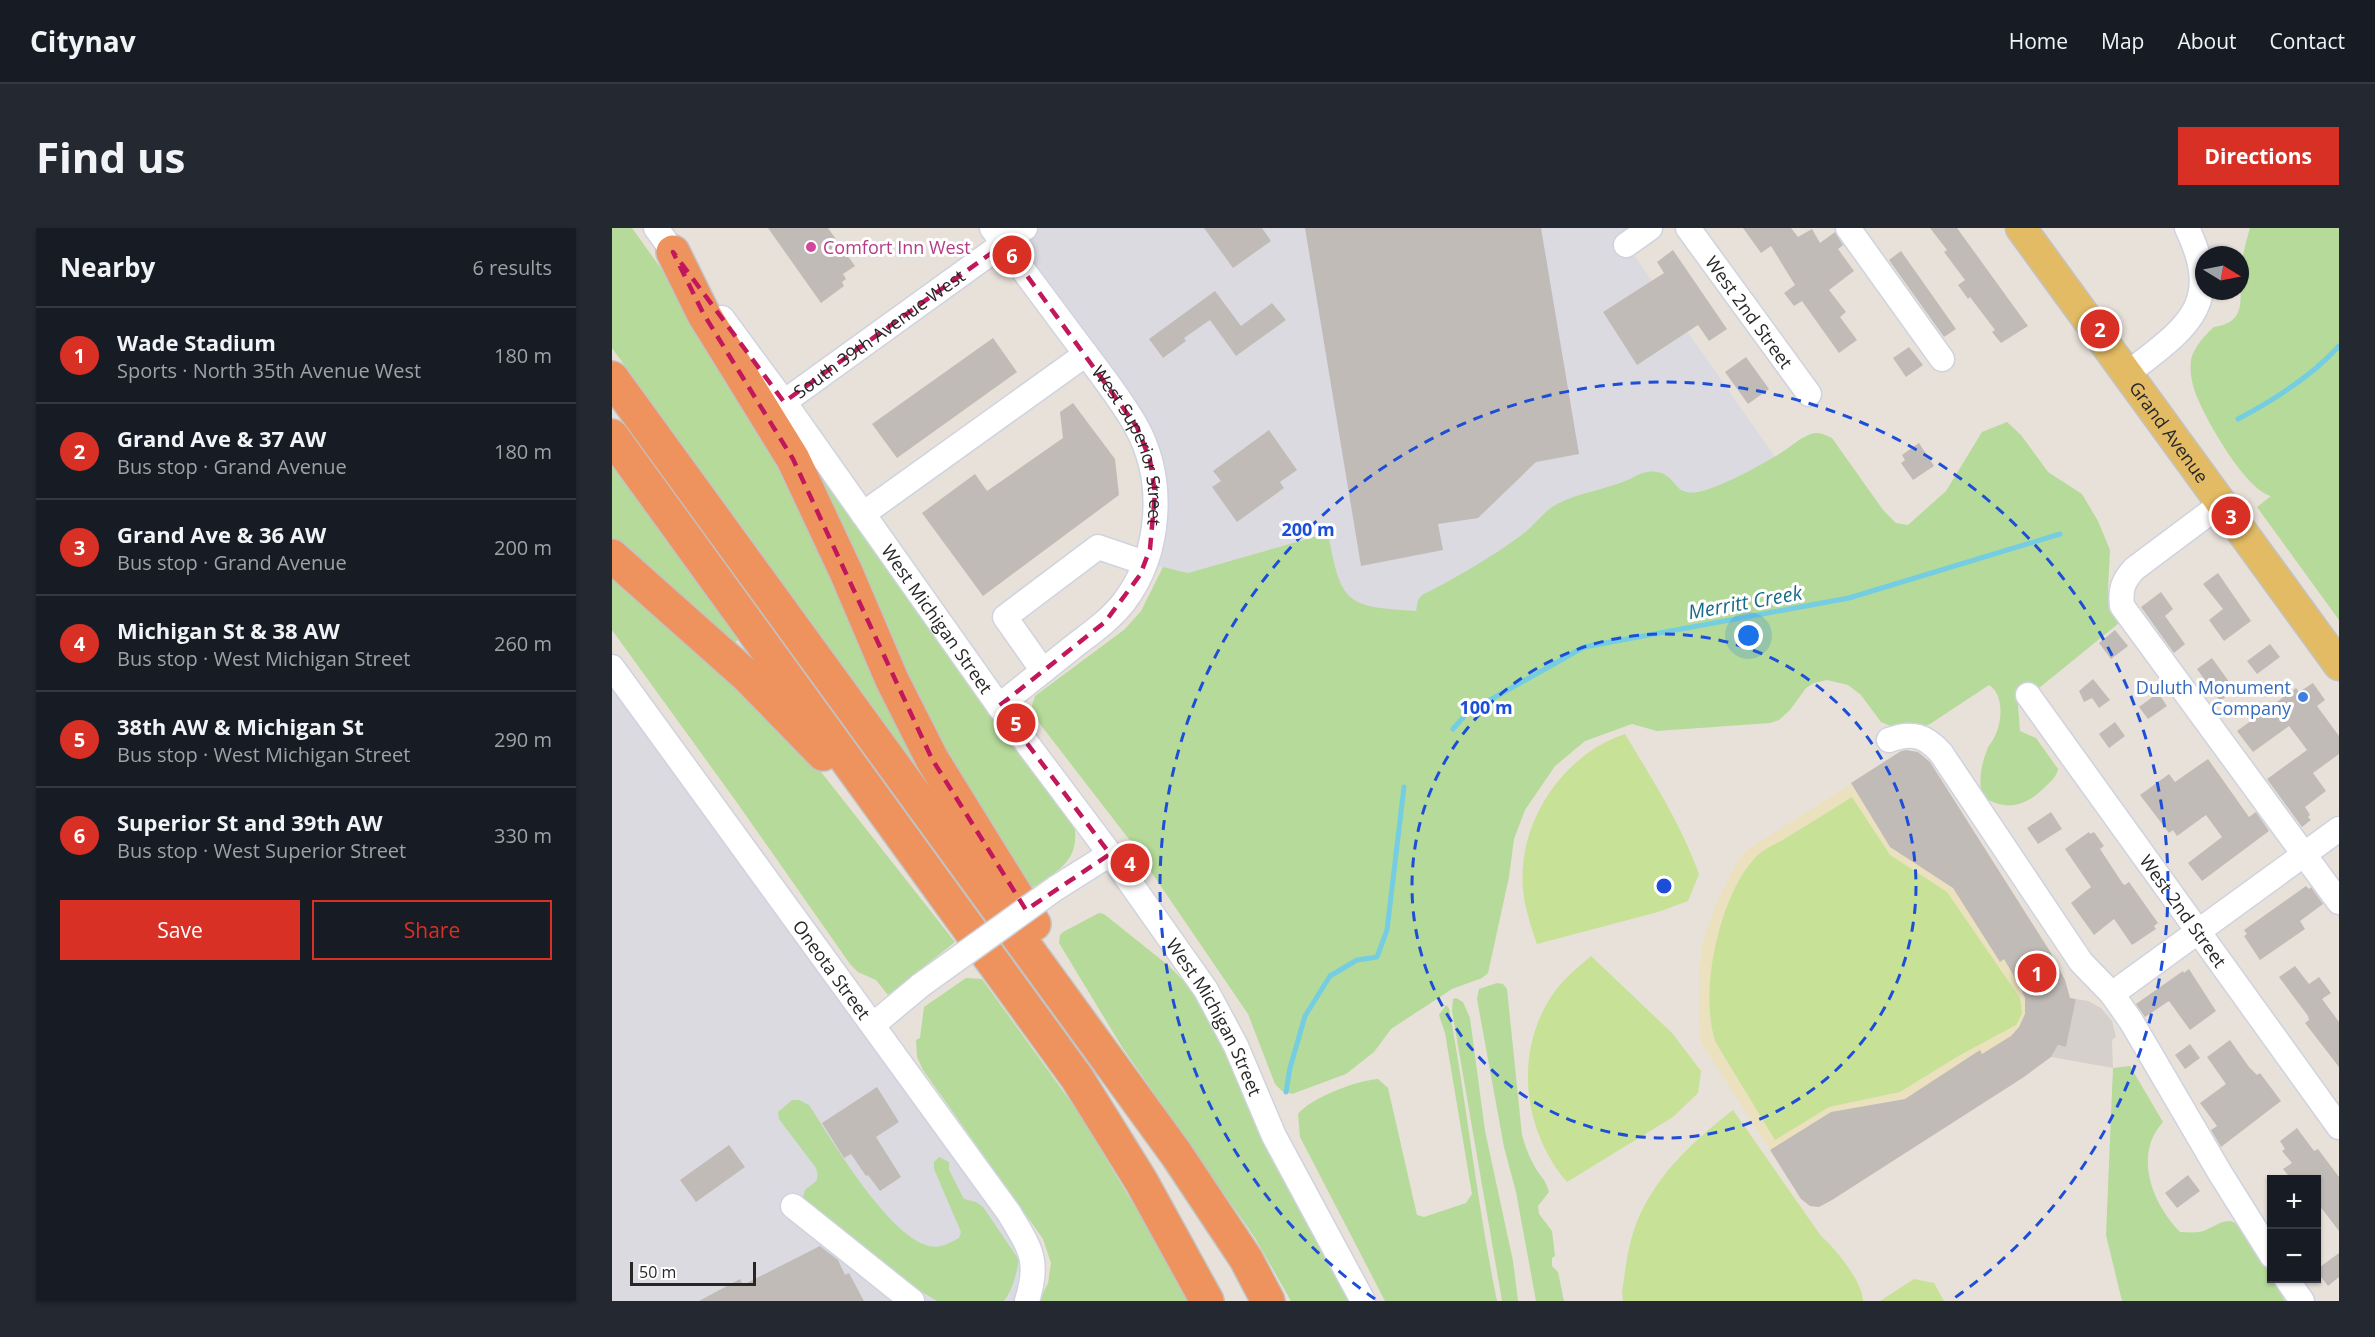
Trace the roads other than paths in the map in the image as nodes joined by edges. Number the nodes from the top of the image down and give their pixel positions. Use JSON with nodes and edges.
{"nodes":[{"id":1,"x":1025,"y":228,"type":"edge"},
{"id":2,"x":1650,"y":228,"type":"edge"},
{"id":3,"x":1688,"y":228,"type":"edge"},
{"id":4,"x":1848,"y":228,"type":"edge"},
{"id":5,"x":2021,"y":228,"type":"edge"},
{"id":6,"x":2187,"y":228,"type":"edge"},
{"id":7,"x":998,"y":236,"type":"edge"},
{"id":8,"x":665,"y":240,"type":"edge"},
{"id":9,"x":1626,"y":245,"type":"dead end"},
{"id":10,"x":1086,"y":354,"type":"junction"},
{"id":11,"x":1942,"y":359,"type":"dead end"},
{"id":12,"x":2127,"y":374,"type":"junction"},
{"id":13,"x":612,"y":378,"type":"edge"},
{"id":14,"x":1809,"y":394,"type":"dead end"},
{"id":15,"x":784,"y":402,"type":"junction"},
{"id":16,"x":612,"y":436,"type":"edge"},
{"id":17,"x":2221,"y":504,"type":"junction"},
{"id":18,"x":863,"y":514,"type":"junction"},
{"id":19,"x":612,"y":556,"type":"edge"},
{"id":20,"x":1144,"y":563,"type":"junction"},
{"id":21,"x":2339,"y":665,"type":"edge"},
{"id":22,"x":612,"y":667,"type":"edge"},
{"id":23,"x":1043,"y":671,"type":"junction"},
{"id":24,"x":2028,"y":695,"type":"dead end"},
{"id":25,"x":999,"y":706,"type":"junction"},
{"id":26,"x":1889,"y":740,"type":"dead end"},
{"id":27,"x":2339,"y":829,"type":"edge"},
{"id":28,"x":901,"y":833,"type":"junction"},
{"id":29,"x":1110,"y":854,"type":"junction"},
{"id":30,"x":2305,"y":854,"type":"junction"},
{"id":31,"x":2339,"y":902,"type":"edge"},
{"id":32,"x":2198,"y":930,"type":"junction"},
{"id":33,"x":2112,"y":994,"type":"junction"},
{"id":34,"x":873,"y":1025,"type":"junction"},
{"id":35,"x":1110,"y":1062,"type":"junction"},
{"id":36,"x":2339,"y":1127,"type":"edge"},
{"id":37,"x":793,"y":1206,"type":"dead end"},
{"id":38,"x":2267,"y":1249,"type":"edge"},
{"id":39,"x":2289,"y":1283,"type":"edge"},
{"id":40,"x":912,"y":1301,"type":"edge"},
{"id":41,"x":1027,"y":1301,"type":"edge"},
{"id":42,"x":1207,"y":1301,"type":"edge"},
{"id":43,"x":1268,"y":1301,"type":"edge"},
{"id":44,"x":1363,"y":1301,"type":"edge"},
{"id":45,"x":2302,"y":1301,"type":"edge"}],
"edges":[{"from":1,"to":7,"type":"street","name":"South 39th Avenue West"},
{"from":2,"to":9,"type":"street"},
{"from":3,"to":14,"type":"street","name":"West 2nd Street"},
{"from":4,"to":11,"type":"street"},
{"from":5,"to":12,"type":"main road","name":"Grand Avenue"},
{"from":6,"to":12,"type":"street"},
{"from":7,"to":10,"type":"street","name":"West Superior Street"},
{"from":7,"to":15,"type":"street","name":"South 39th Avenue West"},
{"from":8,"to":15,"type":"street","name":"West Michigan Street"},
{"from":8,"to":35,"type":"highway"},
{"from":10,"to":18,"type":"street"},
{"from":10,"to":20,"type":"street","name":"West Superior Street"},
{"from":12,"to":17,"type":"main road","name":"Grand Avenue"},
{"from":13,"to":35,"type":"highway"},
{"from":15,"to":18,"type":"street","name":"West Michigan Street"},
{"from":16,"to":28,"type":"highway"},
{"from":17,"to":21,"type":"main road","name":"Grand Avenue"},
{"from":17,"to":30,"type":"street"},
{"from":18,"to":25,"type":"street","name":"West Michigan Street"},
{"from":19,"to":28,"type":"highway"},
{"from":20,"to":23,"type":"street","name":"West Superior Street"},
{"from":20,"to":23,"type":"street"},
{"from":22,"to":34,"type":"street","name":"Oneota Street"},
{"from":23,"to":25,"type":"street","name":"West Superior Street"},
{"from":24,"to":32,"type":"street","name":"West 2nd Street"},
{"from":25,"to":29,"type":"street","name":"West Michigan Street"},
{"from":26,"to":33,"type":"street"},
{"from":27,"to":30,"type":"street"},
{"from":28,"to":42,"type":"highway"},
{"from":29,"to":34,"type":"street","bridge":true},
{"from":29,"to":44,"type":"street","name":"West Michigan Street"},
{"from":30,"to":31,"type":"street"},
{"from":30,"to":32,"type":"street"},
{"from":32,"to":33,"type":"street"},
{"from":32,"to":36,"type":"street","name":"West 2nd Street"},
{"from":33,"to":38,"type":"street"},
{"from":34,"to":41,"type":"street","name":"Oneota Street"},
{"from":35,"to":43,"type":"highway"},
{"from":37,"to":40,"type":"street"},
{"from":39,"to":45,"type":"street"}]}
